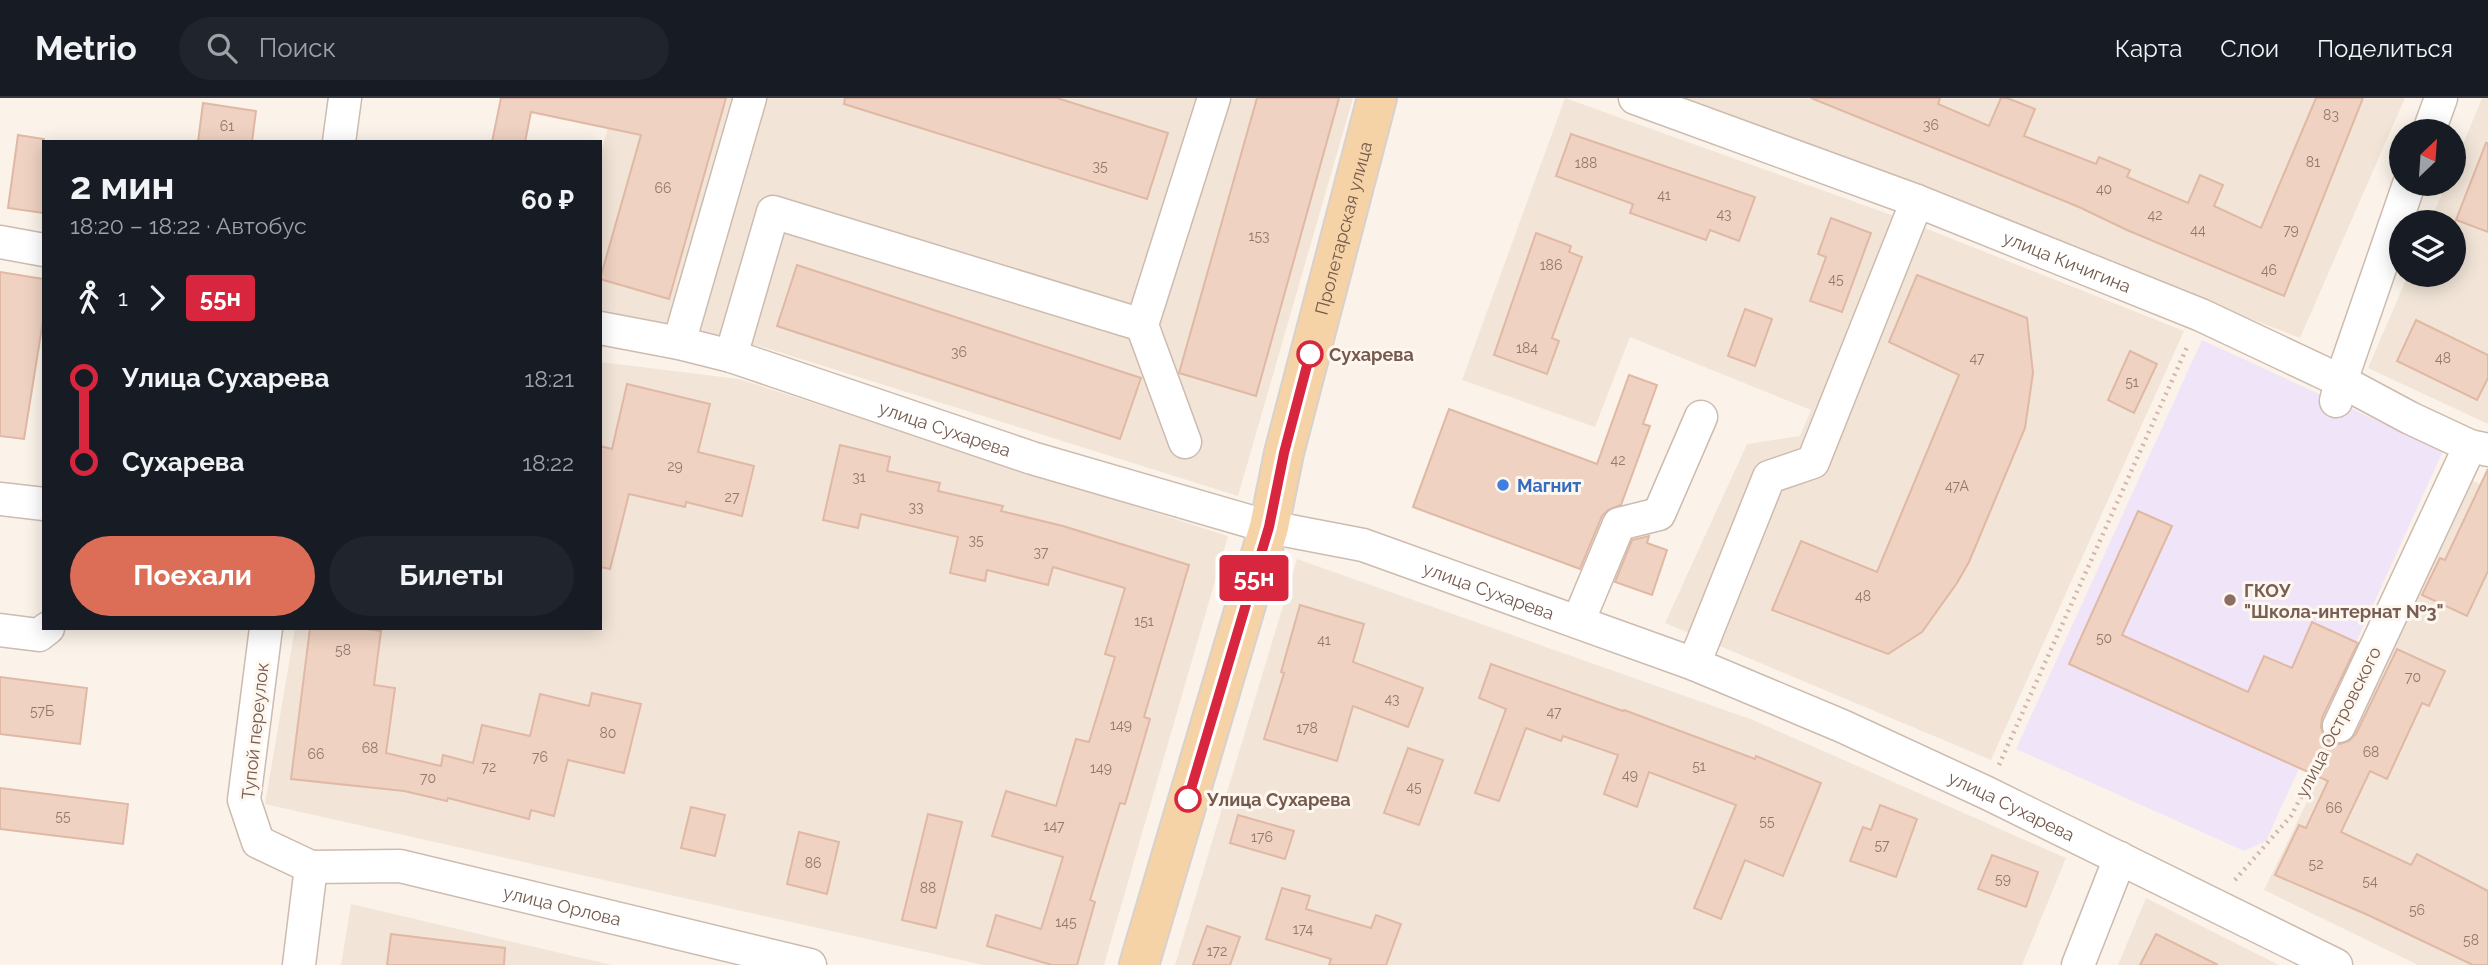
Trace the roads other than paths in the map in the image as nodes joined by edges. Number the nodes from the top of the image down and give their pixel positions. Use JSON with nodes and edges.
{"nodes":[{"id":1,"x":345,"y":98,"type":"edge"},
{"id":2,"x":750,"y":98,"type":"edge"},
{"id":3,"x":1214,"y":98,"type":"edge"},
{"id":4,"x":1377,"y":98,"type":"edge"},
{"id":5,"x":1635,"y":98,"type":"edge"},
{"id":6,"x":2441,"y":98,"type":"edge"},
{"id":7,"x":2433,"y":119,"type":"edge"},
{"id":8,"x":339,"y":140,"type":"edge"},
{"id":9,"x":2405,"y":196,"type":"edge"},
{"id":10,"x":1917,"y":201,"type":"junction"},
{"id":11,"x":0,"y":242,"type":"edge"},
{"id":12,"x":42,"y":250,"type":"edge"},
{"id":13,"x":1142,"y":325,"type":"junction"},
{"id":14,"x":602,"y":328,"type":"edge"},
{"id":15,"x":679,"y":343,"type":"junction"},
{"id":16,"x":731,"y":356,"type":"junction"},
{"id":17,"x":2338,"y":391,"type":"junction"},
{"id":18,"x":1701,"y":417,"type":"dead end"},
{"id":19,"x":1185,"y":442,"type":"dead end"},
{"id":20,"x":2479,"y":448,"type":"edge"},
{"id":21,"x":0,"y":499,"type":"edge"},
{"id":22,"x":42,"y":504,"type":"edge"},
{"id":23,"x":1269,"y":527,"type":"junction"},
{"id":24,"x":1578,"y":622,"type":"junction"},
{"id":25,"x":0,"y":630,"type":"edge"},
{"id":26,"x":45,"y":630,"type":"edge"},
{"id":27,"x":266,"y":630,"type":"edge"},
{"id":28,"x":1694,"y":664,"type":"junction"},
{"id":29,"x":2339,"y":726,"type":"road end"},
{"id":30,"x":2120,"y":858,"type":"junction"},
{"id":31,"x":311,"y":867,"type":"junction"},
{"id":32,"x":299,"y":965,"type":"edge"},
{"id":33,"x":810,"y":965,"type":"edge"},
{"id":34,"x":1139,"y":965,"type":"edge"},
{"id":35,"x":2078,"y":965,"type":"edge"},
{"id":36,"x":2336,"y":965,"type":"edge"}],
"edges":[{"from":1,"to":8,"type":"street"},
{"from":2,"to":15,"type":"street"},
{"from":3,"to":13,"type":"street"},
{"from":4,"to":23,"type":"main road","name":"Пролетарская улица"},
{"from":5,"to":10,"type":"street","name":"улица Кичигина"},
{"from":6,"to":7,"type":"street"},
{"from":9,"to":17,"type":"street"},
{"from":10,"to":17,"type":"street","name":"улица Кичигина"},
{"from":10,"to":28,"type":"street"},
{"from":11,"to":12,"type":"street"},
{"from":13,"to":16,"type":"street"},
{"from":13,"to":19,"type":"street"},
{"from":14,"to":15,"type":"street","name":"улица Сухарева"},
{"from":15,"to":16,"type":"street","name":"улица Сухарева"},
{"from":16,"to":23,"type":"street","name":"улица Сухарева"},
{"from":17,"to":20,"type":"street","name":"улица Кичигина"},
{"from":18,"to":24,"type":"street"},
{"from":20,"to":29,"type":"street","name":"улица Островского"},
{"from":21,"to":22,"type":"street"},
{"from":23,"to":24,"type":"street","name":"улица Сухарева"},
{"from":23,"to":34,"type":"main road","name":"Пролетарская улица"},
{"from":24,"to":28,"type":"street","name":"улица Сухарева"},
{"from":25,"to":26,"type":"street"},
{"from":27,"to":31,"type":"street","name":"Тупой переулок"},
{"from":28,"to":30,"type":"street","name":"улица Сухарева"},
{"from":30,"to":35,"type":"street"},
{"from":30,"to":36,"type":"street","name":"улица Сухарева"},
{"from":31,"to":32,"type":"street"},
{"from":31,"to":33,"type":"street","name":"улица Орлова"}]}
